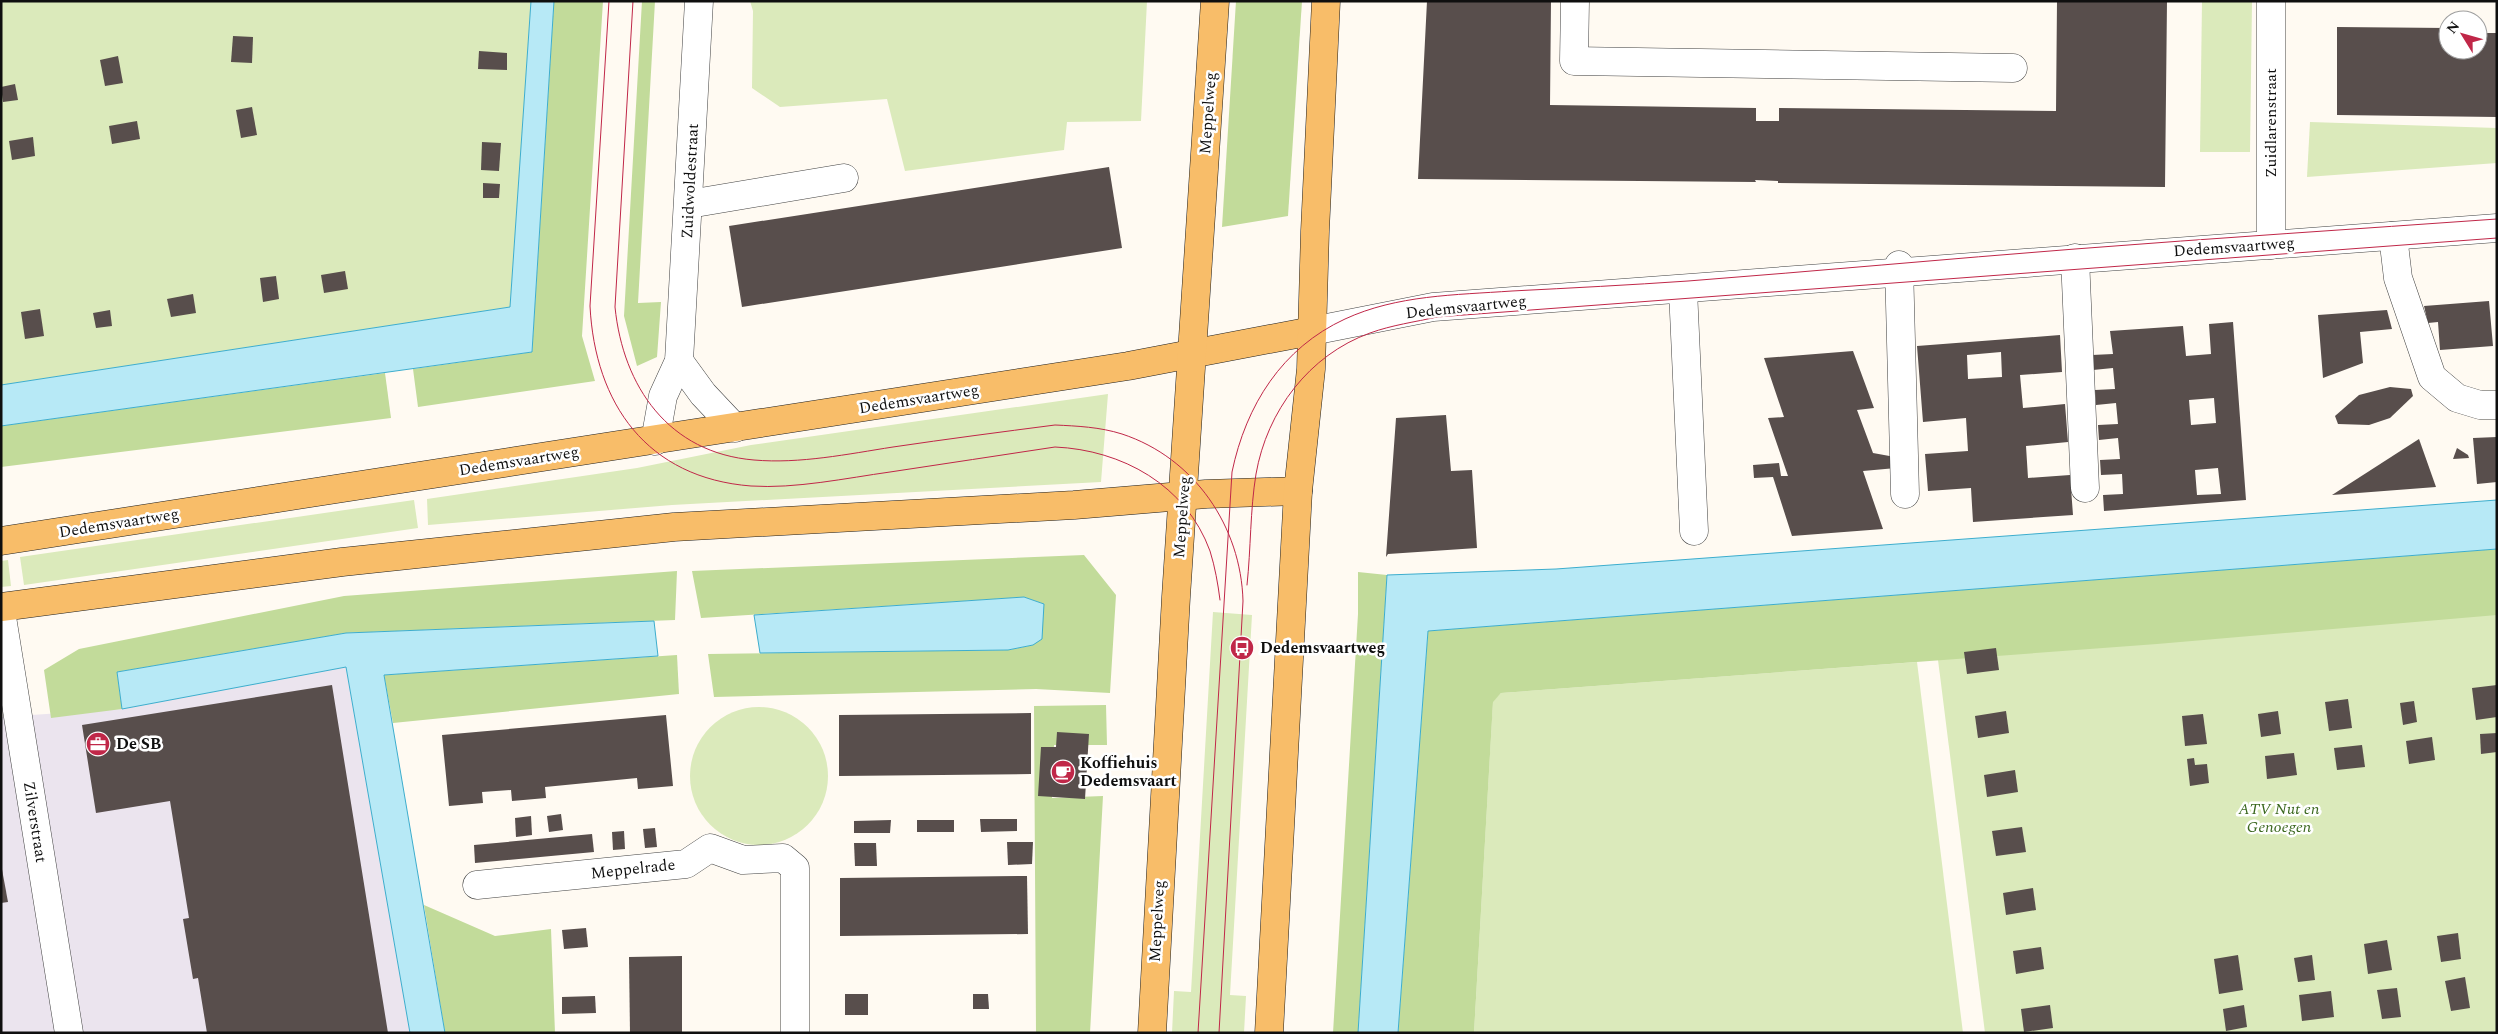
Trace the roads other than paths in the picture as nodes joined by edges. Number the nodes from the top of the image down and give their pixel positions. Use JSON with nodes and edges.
{"nodes":[{"id":1,"x":699,"y":1,"type":"edge"},
{"id":2,"x":1215,"y":1,"type":"edge"},
{"id":3,"x":1326,"y":1,"type":"edge"},
{"id":4,"x":1575,"y":1,"type":"edge"},
{"id":5,"x":2270,"y":1,"type":"edge"},
{"id":6,"x":2013,"y":68,"type":"dead end"},
{"id":7,"x":844,"y":178,"type":"dead end"},
{"id":8,"x":689,"y":204,"type":"junction"},
{"id":9,"x":2497,"y":228,"type":"edge"},
{"id":10,"x":2393,"y":236,"type":"junction"},
{"id":11,"x":2271,"y":245,"type":"junction"},
{"id":12,"x":2075,"y":258,"type":"junction"},
{"id":13,"x":1899,"y":269,"type":"junction"},
{"id":14,"x":1683,"y":290,"type":"junction"},
{"id":15,"x":1312,"y":331,"type":"junction"},
{"id":16,"x":1192,"y":355,"type":"junction"},
{"id":17,"x":678,"y":361,"type":"junction"},
{"id":18,"x":2497,"y":405,"type":"edge"},
{"id":19,"x":735,"y":428,"type":"junction"},
{"id":20,"x":655,"y":441,"type":"junction"},
{"id":21,"x":2084,"y":488,"type":"dead end"},
{"id":22,"x":1298,"y":491,"type":"junction"},
{"id":23,"x":1905,"y":494,"type":"dead end"},
{"id":24,"x":1182,"y":496,"type":"junction"},
{"id":25,"x":1694,"y":531,"type":"dead end"},
{"id":26,"x":1,"y":541,"type":"edge"},
{"id":27,"x":1,"y":609,"type":"edge"},
{"id":28,"x":477,"y":885,"type":"dead end"},
{"id":29,"x":69,"y":1033,"type":"edge"},
{"id":30,"x":795,"y":1033,"type":"edge"},
{"id":31,"x":1152,"y":1033,"type":"edge"},
{"id":32,"x":1269,"y":1033,"type":"edge"}],
"edges":[{"from":1,"to":8,"type":"street","name":"Zuidwoldestraat"},
{"from":2,"to":16,"type":"main road","name":"Meppelweg"},
{"from":3,"to":15,"type":"main road"},
{"from":4,"to":6,"type":"street"},
{"from":5,"to":11,"type":"street","name":"Zuidlarenstraat"},
{"from":7,"to":8,"type":"street"},
{"from":8,"to":17,"type":"street","name":"Zuidwoldestraat"},
{"from":9,"to":10,"type":"street","name":"Dedemsvaartweg"},
{"from":10,"to":11,"type":"street","name":"Dedemsvaartweg"},
{"from":10,"to":18,"type":"street"},
{"from":11,"to":12,"type":"street","name":"Dedemsvaartweg"},
{"from":12,"to":13,"type":"street","name":"Dedemsvaartweg"},
{"from":12,"to":21,"type":"street"},
{"from":13,"to":14,"type":"street","name":"Dedemsvaartweg"},
{"from":13,"to":23,"type":"street"},
{"from":14,"to":15,"type":"street","name":"Dedemsvaartweg"},
{"from":14,"to":25,"type":"street"},
{"from":15,"to":16,"type":"main road","name":"Dedemsvaartweg"},
{"from":15,"to":22,"type":"main road"},
{"from":16,"to":19,"type":"main road","name":"Dedemsvaartweg"},
{"from":16,"to":24,"type":"main road","name":"Meppelweg"},
{"from":17,"to":19,"type":"street"},
{"from":17,"to":20,"type":"street","name":"Zuidwoldestraat"},
{"from":19,"to":20,"type":"main road","name":"Dedemsvaartweg"},
{"from":20,"to":26,"type":"main road","name":"Dedemsvaartweg"},
{"from":22,"to":24,"type":"main road"},
{"from":22,"to":32,"type":"main road"},
{"from":24,"to":27,"type":"main road"},
{"from":24,"to":31,"type":"main road","name":"Meppelweg"},
{"from":27,"to":29,"type":"street","name":"Zilverstraat"},
{"from":28,"to":30,"type":"street","name":"Meppelrade"}]}
